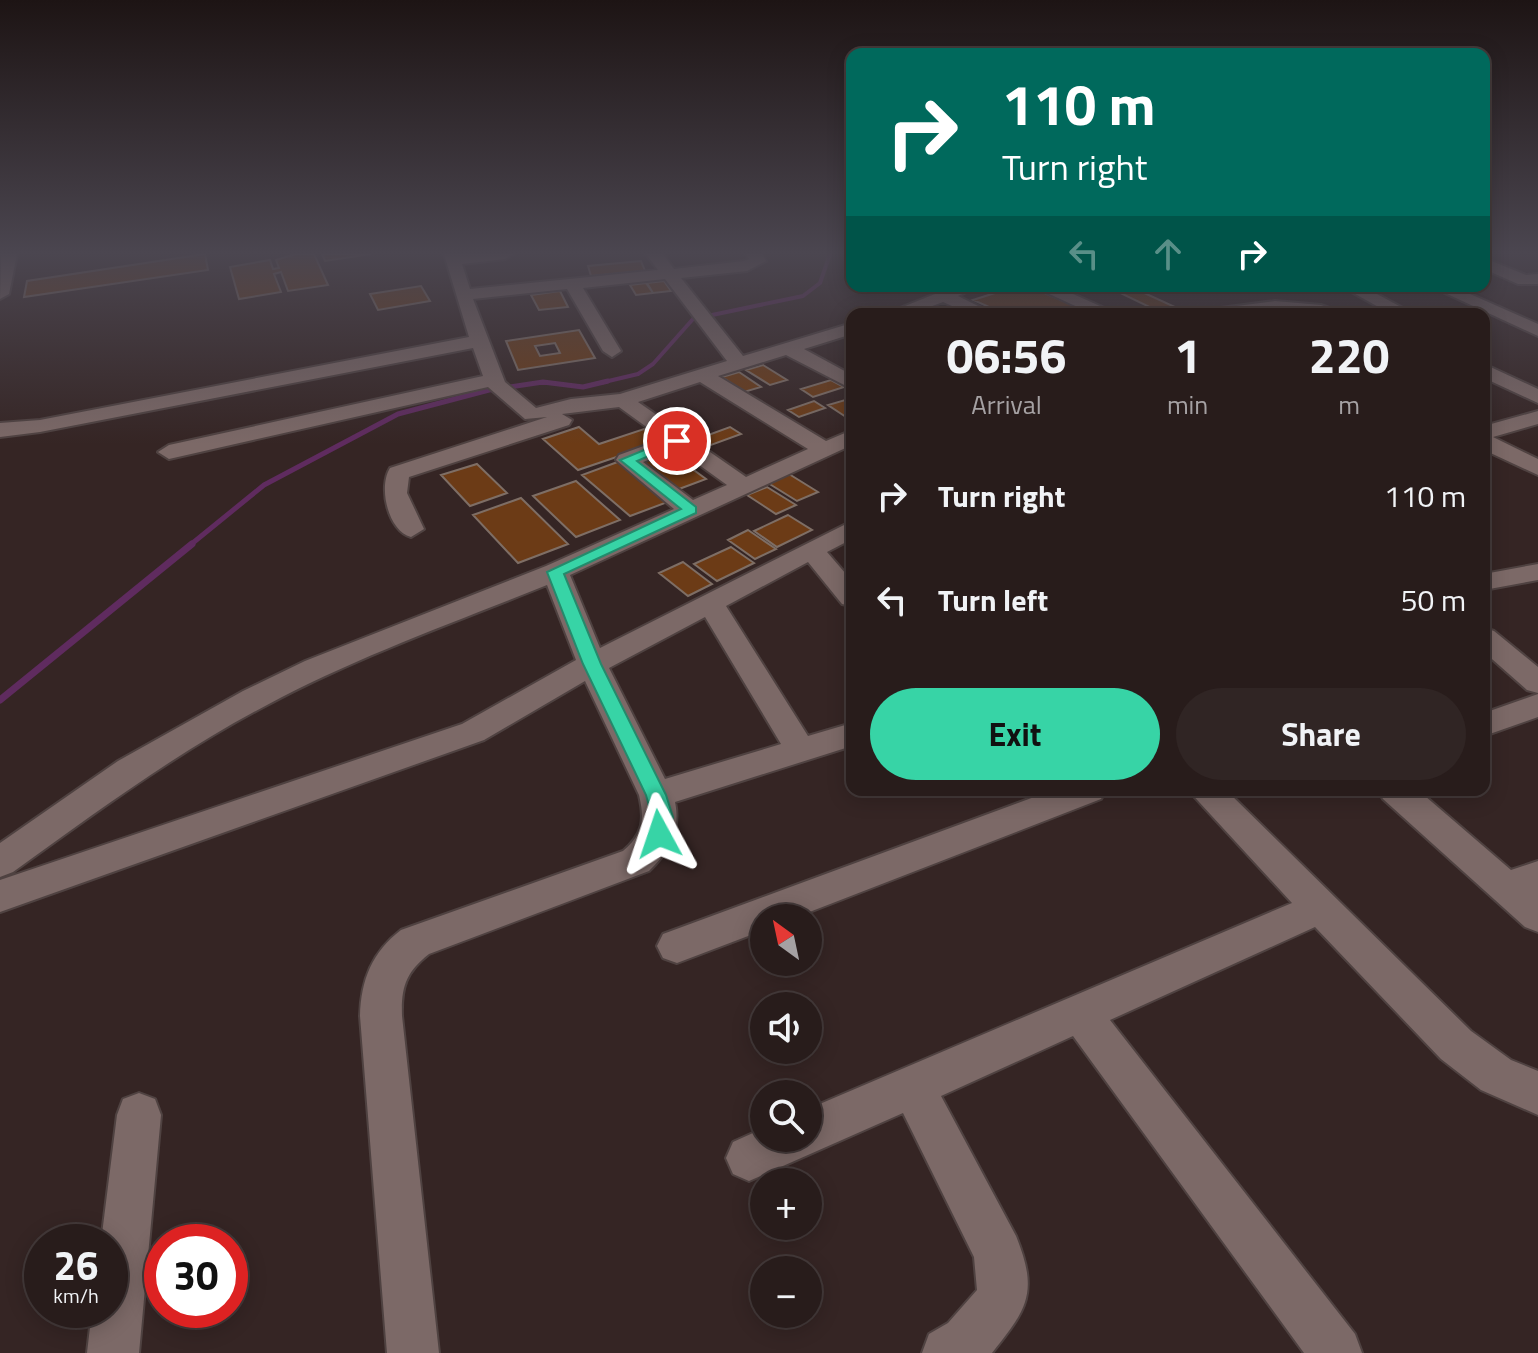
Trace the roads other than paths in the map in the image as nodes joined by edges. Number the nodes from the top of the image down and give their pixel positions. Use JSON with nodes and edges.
{"nodes":[{"id":1,"x":471,"y":317,"type":"edge"},
{"id":2,"x":592,"y":317,"type":"edge"},
{"id":3,"x":705,"y":317,"type":"edge"},
{"id":4,"x":1511,"y":317,"type":"edge"},
{"id":5,"x":1534,"y":327,"type":"edge"},
{"id":6,"x":1490,"y":329,"type":"edge"},
{"id":7,"x":846,"y":330,"type":"edge"},
{"id":8,"x":479,"y":341,"type":"junction"},
{"id":9,"x":790,"y":349,"type":"junction"},
{"id":10,"x":612,"y":351,"type":"dead end"},
{"id":11,"x":739,"y":363,"type":"junction"},
{"id":12,"x":1490,"y":373,"type":"edge"},
{"id":13,"x":702,"y":375,"type":"junction"},
{"id":14,"x":846,"y":380,"type":"edge"},
{"id":15,"x":497,"y":385,"type":"junction"},
{"id":16,"x":246,"y":386,"type":"junction"},
{"id":17,"x":1538,"y":397,"type":"edge"},
{"id":18,"x":622,"y":400,"type":"junction"},
{"id":19,"x":1538,"y":417,"type":"edge"},
{"id":20,"x":0,"y":430,"type":"edge"},
{"id":21,"x":1490,"y":431,"type":"edge"},
{"id":22,"x":260,"y":433,"type":"junction"},
{"id":23,"x":846,"y":440,"type":"edge"},
{"id":24,"x":677,"y":441,"type":"junction"},
{"id":25,"x":824,"y":449,"type":"junction"},
{"id":26,"x":1490,"y":449,"type":"edge"},
{"id":27,"x":169,"y":452,"type":"dead end"},
{"id":28,"x":1538,"y":468,"type":"edge"},
{"id":29,"x":744,"y":486,"type":"junction"},
{"id":30,"x":691,"y":510,"type":"junction"},
{"id":31,"x":411,"y":529,"type":"dead end"},
{"id":32,"x":846,"y":532,"type":"edge"},
{"id":33,"x":811,"y":550,"type":"junction"},
{"id":34,"x":555,"y":572,"type":"junction"},
{"id":35,"x":1538,"y":572,"type":"edge"},
{"id":36,"x":1490,"y":581,"type":"edge"},
{"id":37,"x":846,"y":591,"type":"edge"},
{"id":38,"x":710,"y":602,"type":"junction"},
{"id":39,"x":1490,"y":642,"type":"edge"},
{"id":40,"x":592,"y":664,"type":"junction"},
{"id":41,"x":1538,"y":683,"type":"edge"},
{"id":42,"x":1538,"y":705,"type":"edge"},
{"id":43,"x":1490,"y":723,"type":"edge"},
{"id":44,"x":846,"y":736,"type":"edge"},
{"id":45,"x":801,"y":751,"type":"junction"},
{"id":46,"x":656,"y":795,"type":"junction"},
{"id":47,"x":1048,"y":796,"type":"edge"},
{"id":48,"x":1211,"y":796,"type":"edge"},
{"id":49,"x":1403,"y":796,"type":"edge"},
{"id":50,"x":1021,"y":800,"type":"edge"},
{"id":51,"x":0,"y":862,"type":"edge"},
{"id":52,"x":1522,"y":882,"type":"edge"},
{"id":53,"x":0,"y":896,"type":"edge"},
{"id":54,"x":1320,"y":908,"type":"junction"},
{"id":55,"x":1538,"y":916,"type":"edge"},
{"id":56,"x":677,"y":946,"type":"dead end"},
{"id":57,"x":1080,"y":1013,"type":"junction"},
{"id":58,"x":913,"y":1087,"type":"junction"},
{"id":59,"x":1538,"y":1093,"type":"edge"},
{"id":60,"x":139,"y":1115,"type":"dead end"},
{"id":61,"x":822,"y":1126,"type":"edge"},
{"id":62,"x":762,"y":1152,"type":"edge"},
{"id":63,"x":749,"y":1158,"type":"dead end"},
{"id":64,"x":113,"y":1353,"type":"edge"},
{"id":65,"x":413,"y":1353,"type":"edge"},
{"id":66,"x":948,"y":1353,"type":"edge"},
{"id":67,"x":1336,"y":1353,"type":"edge"}],
"edges":[{"from":1,"to":8,"type":"street"},
{"from":2,"to":10,"type":"street"},
{"from":3,"to":11,"type":"street"},
{"from":4,"to":5,"type":"street"},
{"from":5,"to":6,"type":"street"},
{"from":7,"to":9,"type":"street"},
{"from":8,"to":15,"type":"street"},
{"from":8,"to":16,"type":"street"},
{"from":9,"to":11,"type":"street"},
{"from":9,"to":14,"type":"street"},
{"from":11,"to":13,"type":"street"},
{"from":12,"to":17,"type":"street"},
{"from":13,"to":18,"type":"street"},
{"from":13,"to":25,"type":"street"},
{"from":15,"to":18,"type":"street"},
{"from":15,"to":22,"type":"street"},
{"from":16,"to":20,"type":"street"},
{"from":16,"to":22,"type":"street"},
{"from":18,"to":24,"type":"street"},
{"from":18,"to":31,"type":"street"},
{"from":19,"to":21,"type":"street"},
{"from":22,"to":27,"type":"street"},
{"from":23,"to":25,"type":"street"},
{"from":24,"to":29,"type":"street"},
{"from":24,"to":30,"type":"street"},
{"from":25,"to":29,"type":"street"},
{"from":26,"to":28,"type":"street"},
{"from":29,"to":30,"type":"street"},
{"from":30,"to":34,"type":"street"},
{"from":32,"to":33,"type":"street"},
{"from":33,"to":37,"type":"street"},
{"from":33,"to":38,"type":"street"},
{"from":34,"to":40,"type":"street"},
{"from":34,"to":51,"type":"street"},
{"from":35,"to":36,"type":"street"},
{"from":38,"to":40,"type":"street"},
{"from":38,"to":45,"type":"street"},
{"from":39,"to":41,"type":"street"},
{"from":40,"to":46,"type":"street"},
{"from":40,"to":53,"type":"street"},
{"from":42,"to":43,"type":"street"},
{"from":44,"to":45,"type":"street"},
{"from":45,"to":46,"type":"street"},
{"from":46,"to":65,"type":"street"},
{"from":47,"to":50,"type":"street"},
{"from":48,"to":54,"type":"street"},
{"from":49,"to":52,"type":"street"},
{"from":50,"to":56,"type":"street"},
{"from":52,"to":55,"type":"street"},
{"from":54,"to":57,"type":"street"},
{"from":54,"to":59,"type":"street"},
{"from":57,"to":58,"type":"street"},
{"from":57,"to":67,"type":"street"},
{"from":58,"to":61,"type":"street"},
{"from":58,"to":66,"type":"street"},
{"from":60,"to":64,"type":"street"},
{"from":62,"to":63,"type":"street"}]}
